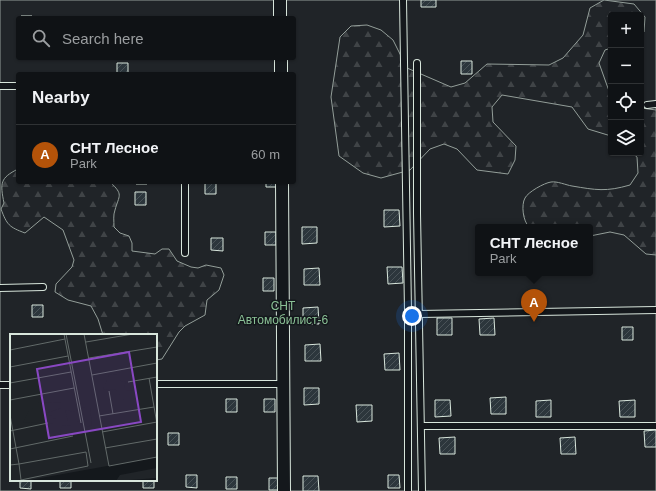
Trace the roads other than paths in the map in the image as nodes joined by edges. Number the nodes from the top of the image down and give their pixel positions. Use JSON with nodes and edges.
{"nodes":[{"id":1,"x":280,"y":0,"type":"edge"},
{"id":2,"x":403,"y":0,"type":"edge"},
{"id":3,"x":280,"y":16,"type":"edge"},
{"id":4,"x":280,"y":60,"type":"edge"},
{"id":5,"x":417,"y":63,"type":"dead end"},
{"id":6,"x":281,"y":72,"type":"edge"},
{"id":7,"x":0,"y":86,"type":"edge"},
{"id":8,"x":16,"y":86,"type":"edge"},
{"id":9,"x":656,"y":104,"type":"edge"},
{"id":10,"x":647,"y":105,"type":"dead end"},
{"id":11,"x":185,"y":184,"type":"edge"},
{"id":12,"x":282,"y":184,"type":"edge"},
{"id":13,"x":185,"y":253,"type":"dead end"},
{"id":14,"x":43,"y":287,"type":"dead end"},
{"id":15,"x":0,"y":288,"type":"edge"},
{"id":16,"x":656,"y":310,"type":"edge"},
{"id":17,"x":419,"y":314,"type":"junction"},
{"id":18,"x":157,"y":384,"type":"edge"},
{"id":19,"x":283,"y":384,"type":"junction"},
{"id":20,"x":421,"y":426,"type":"junction"},
{"id":21,"x":656,"y":426,"type":"edge"},
{"id":22,"x":284,"y":491,"type":"edge"},
{"id":23,"x":408,"y":491,"type":"edge"},
{"id":24,"x":422,"y":491,"type":"edge"}],
"edges":[{"from":1,"to":3,"type":"street"},
{"from":2,"to":23,"type":"lane"},
{"from":4,"to":6,"type":"street"},
{"from":5,"to":17,"type":"lane"},
{"from":7,"to":8,"type":"lane"},
{"from":9,"to":10,"type":"lane"},
{"from":11,"to":13,"type":"lane"},
{"from":12,"to":19,"type":"street"},
{"from":14,"to":15,"type":"lane"},
{"from":16,"to":17,"type":"lane"},
{"from":17,"to":20,"type":"lane"},
{"from":18,"to":19,"type":"lane"},
{"from":19,"to":22,"type":"street"},
{"from":20,"to":21,"type":"lane"},
{"from":20,"to":24,"type":"lane"}]}
